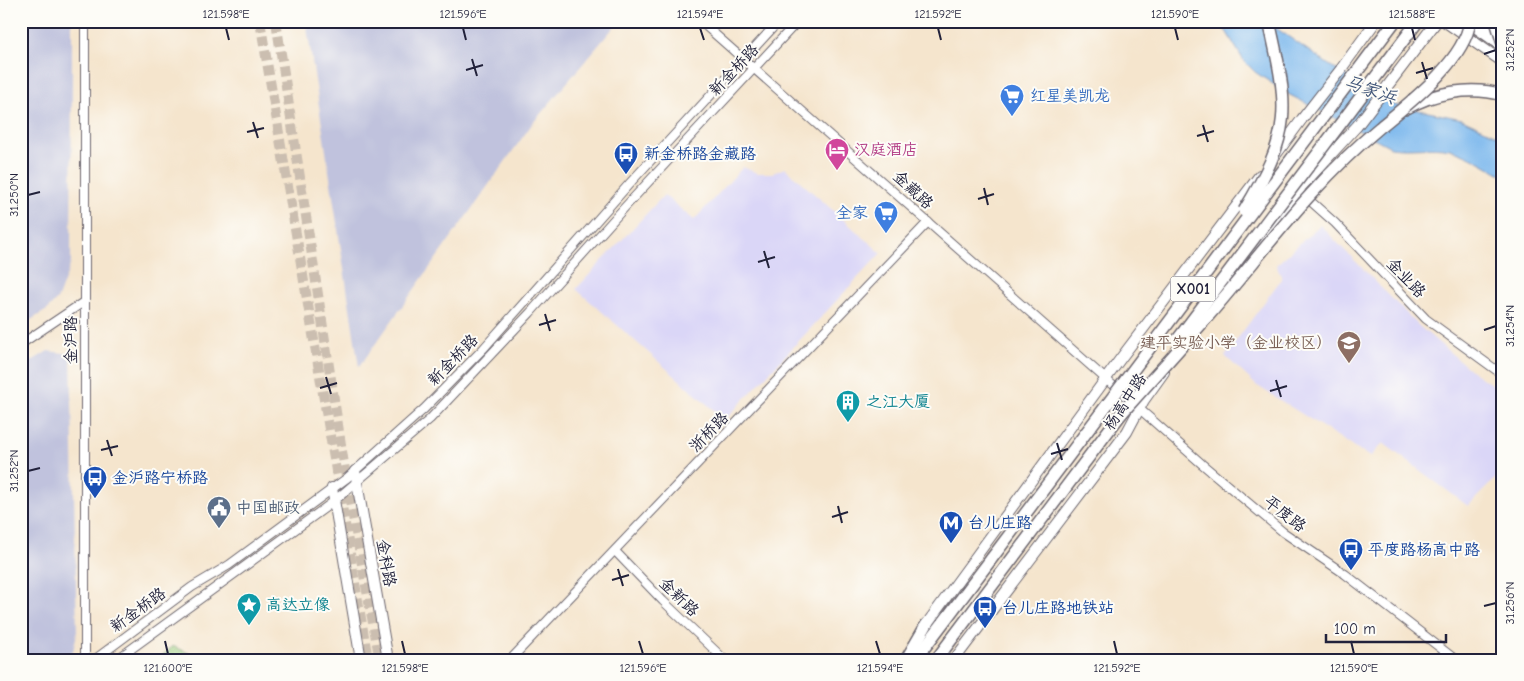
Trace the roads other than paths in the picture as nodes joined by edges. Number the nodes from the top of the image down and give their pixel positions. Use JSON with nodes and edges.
{"nodes":[{"id":1,"x":85,"y":21,"type":"edge"},
{"id":2,"x":700,"y":21,"type":"edge"},
{"id":3,"x":779,"y":21,"type":"edge"},
{"id":4,"x":798,"y":21,"type":"edge"},
{"id":5,"x":1269,"y":21,"type":"edge"},
{"id":6,"x":1376,"y":21,"type":"edge"},
{"id":7,"x":1395,"y":21,"type":"edge"},
{"id":8,"x":1418,"y":21,"type":"edge"},
{"id":9,"x":1437,"y":21,"type":"edge"},
{"id":10,"x":1444,"y":21,"type":"edge"},
{"id":11,"x":1469,"y":21,"type":"edge"},
{"id":12,"x":1479,"y":21,"type":"edge"},
{"id":13,"x":1496,"y":21,"type":"edge"},
{"id":14,"x":1503,"y":26,"type":"edge"},
{"id":15,"x":1503,"y":37,"type":"edge"},
{"id":16,"x":1503,"y":45,"type":"edge"},
{"id":17,"x":744,"y":58,"type":"junction"},
{"id":18,"x":1503,"y":62,"type":"edge"},
{"id":19,"x":754,"y":68,"type":"junction"},
{"id":20,"x":1503,"y":95,"type":"edge"},
{"id":21,"x":1395,"y":115,"type":"junction"},
{"id":22,"x":1298,"y":190,"type":"junction"},
{"id":23,"x":928,"y":222,"type":"junction"},
{"id":24,"x":85,"y":301,"type":"junction"},
{"id":25,"x":21,"y":344,"type":"edge"},
{"id":26,"x":1152,"y":344,"type":"junction"},
{"id":27,"x":1503,"y":375,"type":"edge"},
{"id":28,"x":1106,"y":379,"type":"junction"},
{"id":29,"x":1140,"y":409,"type":"junction"},
{"id":30,"x":1120,"y":414,"type":"junction"},
{"id":31,"x":355,"y":471,"type":"junction"},
{"id":32,"x":357,"y":482,"type":"junction"},
{"id":33,"x":332,"y":488,"type":"junction"},
{"id":34,"x":333,"y":502,"type":"junction"},
{"id":35,"x":615,"y":551,"type":"junction"},
{"id":36,"x":927,"y":624,"type":"junction"},
{"id":37,"x":961,"y":626,"type":"junction"},
{"id":38,"x":85,"y":660,"type":"edge"},
{"id":39,"x":94,"y":660,"type":"edge"},
{"id":40,"x":116,"y":660,"type":"edge"},
{"id":41,"x":361,"y":660,"type":"edge"},
{"id":42,"x":388,"y":660,"type":"edge"},
{"id":43,"x":510,"y":660,"type":"edge"},
{"id":44,"x":726,"y":660,"type":"edge"},
{"id":45,"x":899,"y":660,"type":"edge"},
{"id":46,"x":906,"y":660,"type":"edge"},
{"id":47,"x":916,"y":660,"type":"edge"},
{"id":48,"x":936,"y":660,"type":"edge"},
{"id":49,"x":940,"y":660,"type":"edge"},
{"id":50,"x":954,"y":660,"type":"edge"},
{"id":51,"x":1456,"y":660,"type":"edge"}],
"edges":[{"from":1,"to":24,"type":"street","name":"金沪路"},
{"from":2,"to":17,"type":"street","name":"金藏路"},
{"from":3,"to":17,"type":"street","name":"新金桥路"},
{"from":4,"to":19,"type":"street","name":"新金桥路"},
{"from":5,"to":26,"type":"highway","bridge":true},
{"from":6,"to":28,"type":"main road","name":"杨高中路","number":"X001","bridge":true},
{"from":7,"to":26,"type":"highway","name":"杨高中路","number":"X001","bridge":true},
{"from":8,"to":30,"type":"highway","name":"杨高中路","number":"X001","bridge":true},
{"from":9,"to":22,"type":"main road","name":"杨高中路","number":"X001"},
{"from":10,"to":18,"type":"main road"},
{"from":11,"to":16,"type":"highway"},
{"from":11,"to":21,"type":"highway","bridge":true},
{"from":12,"to":15,"type":"main road"},
{"from":13,"to":14,"type":"highway","bridge":true},
{"from":13,"to":16,"type":"highway","bridge":true},
{"from":17,"to":19,"type":"street","name":"金藏路"},
{"from":17,"to":31,"type":"street","name":"新金桥路"},
{"from":19,"to":23,"type":"street","name":"金藏路"},
{"from":19,"to":32,"type":"street","name":"新金桥路"},
{"from":20,"to":21,"type":"highway","bridge":true},
{"from":21,"to":30,"type":"highway","bridge":true},
{"from":22,"to":27,"type":"street","name":"金业路"},
{"from":22,"to":29,"type":"main road","name":"杨高中路","number":"X001"},
{"from":23,"to":28,"type":"street","name":"金藏路"},
{"from":23,"to":35,"type":"street","name":"浙桥路"},
{"from":24,"to":25,"type":"street"},
{"from":24,"to":38,"type":"street","name":"金沪路"},
{"from":26,"to":47,"type":"highway","name":"杨高中路","number":"X001","bridge":true},
{"from":28,"to":29,"type":"street","name":"平度路"},
{"from":28,"to":36,"type":"main road","name":"杨高中路","number":"X001"},
{"from":29,"to":50,"type":"main road","name":"杨高中路","number":"X001"},
{"from":29,"to":51,"type":"street","name":"平度路"},
{"from":30,"to":37,"type":"highway","name":"杨高中路","number":"X001"},
{"from":31,"to":32,"type":"main road","name":"金科路"},
{"from":31,"to":33,"type":"street","name":"新金桥路"},
{"from":32,"to":34,"type":"street","name":"新金桥路"},
{"from":32,"to":42,"type":"main road","name":"金科路"},
{"from":33,"to":34,"type":"main road"},
{"from":33,"to":39,"type":"street","name":"新金桥路"},
{"from":34,"to":40,"type":"street","name":"新金桥路"},
{"from":34,"to":41,"type":"main road"},
{"from":35,"to":43,"type":"street","name":"浙桥路"},
{"from":35,"to":44,"type":"street","name":"金新路"},
{"from":36,"to":45,"type":"main road","name":"杨高中路","number":"X001"},
{"from":36,"to":46,"type":"highway"},
{"from":37,"to":48,"type":"highway","name":"杨高中路","number":"X001"},
{"from":37,"to":49,"type":"highway"}]}
